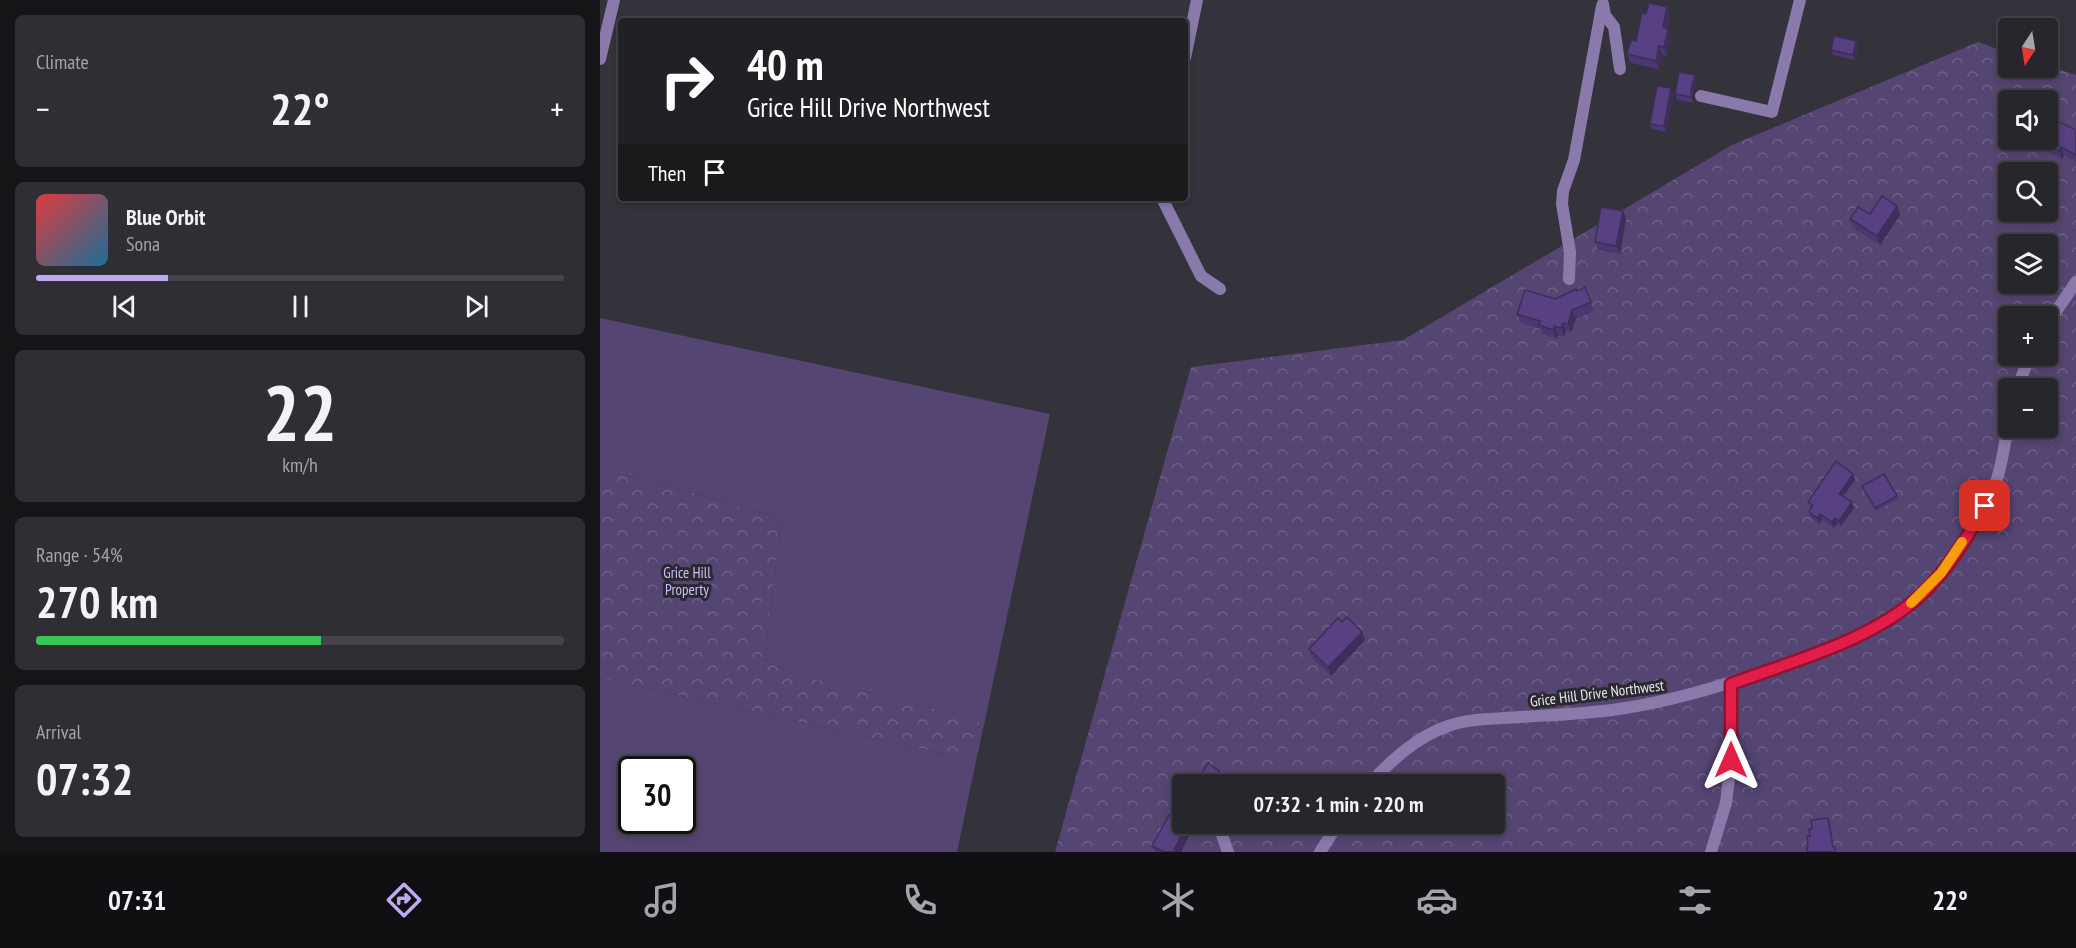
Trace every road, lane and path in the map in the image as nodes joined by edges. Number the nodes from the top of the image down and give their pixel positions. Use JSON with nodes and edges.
{"nodes":[{"id":1,"x":614,"y":0,"type":"edge"},
{"id":2,"x":1197,"y":0,"type":"edge"},
{"id":3,"x":1800,"y":0,"type":"edge"},
{"id":4,"x":1603,"y":3,"type":"edge"},
{"id":5,"x":1188,"y":44,"type":"edge"},
{"id":6,"x":600,"y":59,"type":"edge"},
{"id":7,"x":1620,"y":69,"type":"dead end"},
{"id":8,"x":1701,"y":96,"type":"dead end"},
{"id":9,"x":1164,"y":201,"type":"edge"},
{"id":10,"x":1569,"y":279,"type":"dead end"},
{"id":11,"x":2076,"y":282,"type":"edge"},
{"id":12,"x":1220,"y":289,"type":"dead end"},
{"id":13,"x":2058,"y":308,"type":"edge"},
{"id":14,"x":2006,"y":438,"type":"edge"},
{"id":15,"x":1731,"y":684,"type":"junction"},
{"id":16,"x":1378,"y":774,"type":"edge"},
{"id":17,"x":1222,"y":834,"type":"edge"},
{"id":18,"x":1332,"y":834,"type":"edge"},
{"id":19,"x":1228,"y":852,"type":"edge"},
{"id":20,"x":1320,"y":852,"type":"edge"},
{"id":21,"x":1711,"y":852,"type":"edge"}],
"edges":[{"from":1,"to":6,"type":"street"},
{"from":2,"to":5,"type":"street"},
{"from":3,"to":8,"type":"street"},
{"from":4,"to":7,"type":"street"},
{"from":4,"to":10,"type":"street"},
{"from":9,"to":12,"type":"street"},
{"from":11,"to":13,"type":"street"},
{"from":14,"to":15,"type":"street","name":"Grice Hill Drive Northwest"},
{"from":15,"to":16,"type":"street","name":"Grice Hill Drive Northwest"},
{"from":15,"to":21,"type":"street"},
{"from":17,"to":19,"type":"street"},
{"from":18,"to":20,"type":"street"}]}
